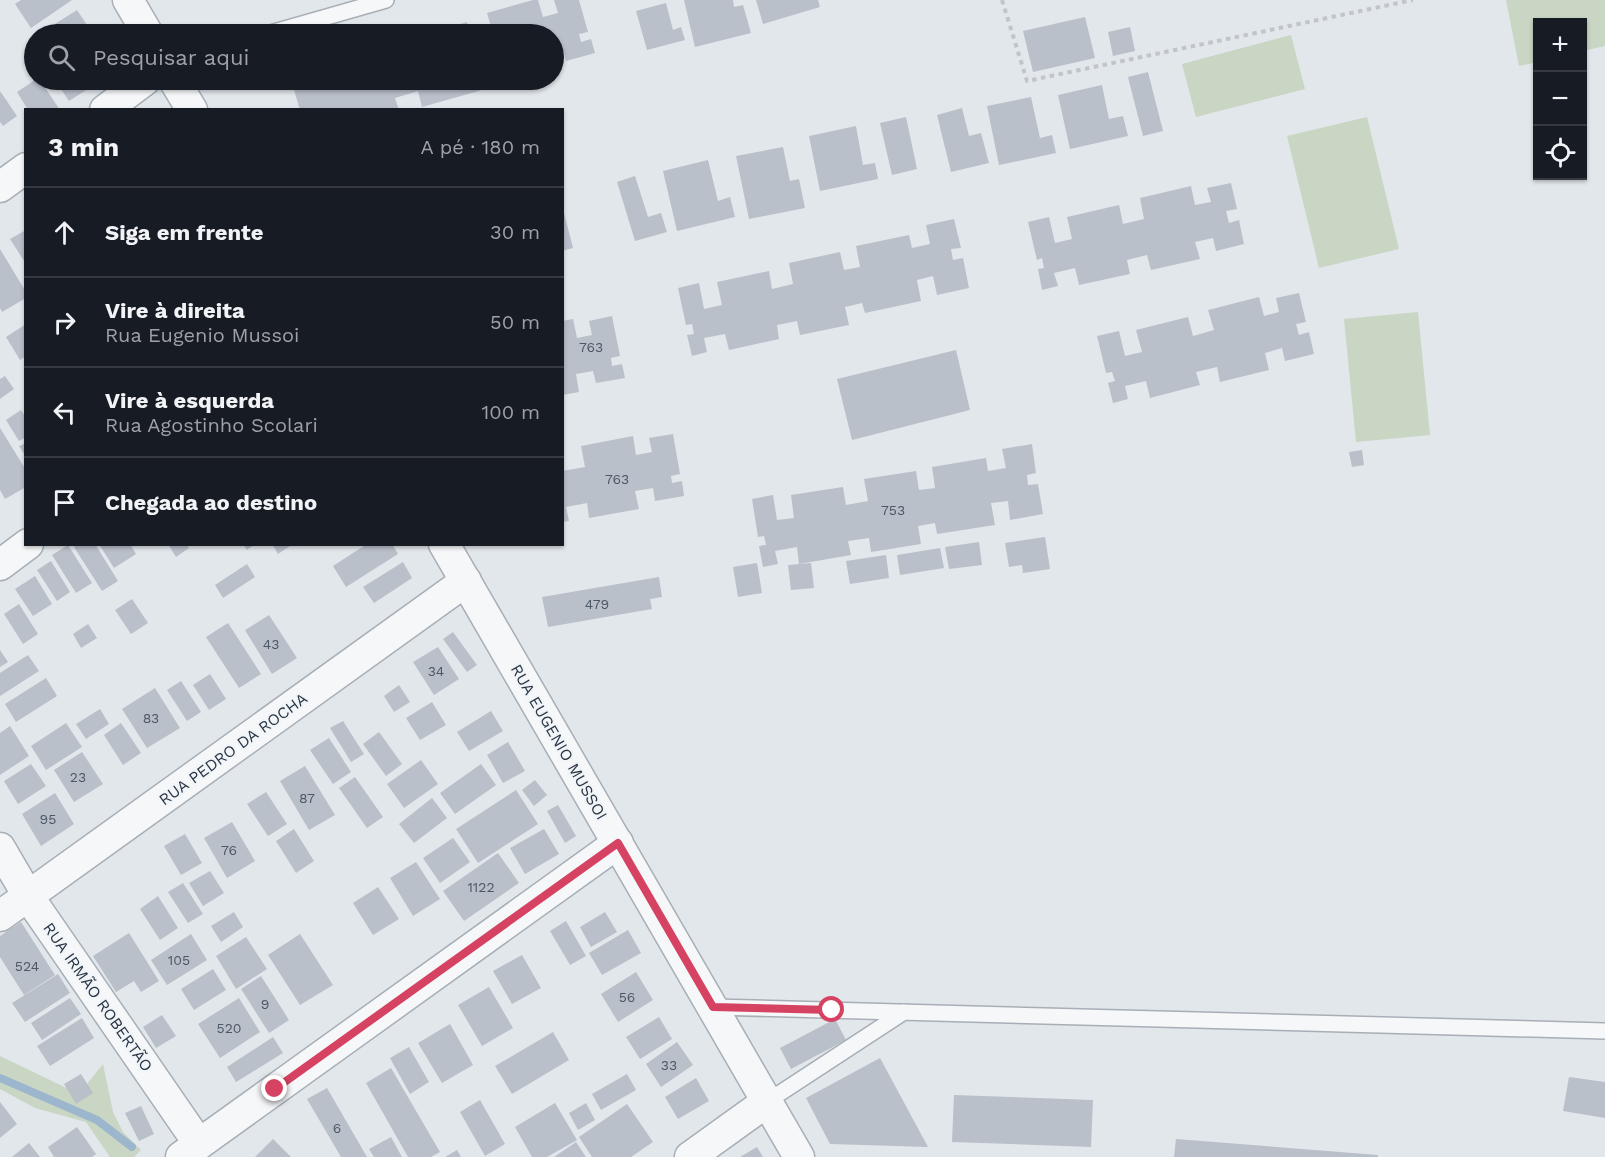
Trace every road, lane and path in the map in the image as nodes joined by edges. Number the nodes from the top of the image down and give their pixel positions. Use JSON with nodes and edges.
{"nodes":[{"id":1,"x":128,"y":0,"type":"edge"},
{"id":2,"x":387,"y":0,"type":"edge"},
{"id":3,"x":1002,"y":0,"type":"edge"},
{"id":4,"x":1413,"y":0,"type":"edge"},
{"id":5,"x":142,"y":24,"type":"edge"},
{"id":6,"x":302,"y":24,"type":"edge"},
{"id":7,"x":132,"y":90,"type":"edge"},
{"id":8,"x":180,"y":90,"type":"edge"},
{"id":9,"x":108,"y":108,"type":"edge"},
{"id":10,"x":191,"y":108,"type":"edge"},
{"id":11,"x":24,"y":169,"type":"edge"},
{"id":12,"x":0,"y":187,"type":"edge"},
{"id":13,"x":25,"y":546,"type":"edge"},
{"id":14,"x":445,"y":546,"type":"edge"},
{"id":15,"x":0,"y":565,"type":"edge"},
{"id":16,"x":466,"y":581,"type":"junction"},
{"id":17,"x":618,"y":843,"type":"junction"},
{"id":18,"x":0,"y":848,"type":"edge"},
{"id":19,"x":28,"y":896,"type":"junction"},
{"id":20,"x":0,"y":916,"type":"edge"},
{"id":21,"x":713,"y":1007,"type":"junction"},
{"id":22,"x":904,"y":1012,"type":"junction"},
{"id":23,"x":1605,"y":1031,"type":"edge"},
{"id":24,"x":768,"y":1101,"type":"junction"},
{"id":25,"x":190,"y":1150,"type":"edge"},
{"id":26,"x":690,"y":1157,"type":"edge"},
{"id":27,"x":799,"y":1157,"type":"edge"}],
"edges":[{"from":1,"to":5,"type":"street"},
{"from":2,"to":6,"type":"lane"},
{"from":3,"to":4,"type":"path"},
{"from":7,"to":9,"type":"street"},
{"from":8,"to":10,"type":"street"},
{"from":11,"to":12,"type":"street"},
{"from":13,"to":15,"type":"street"},
{"from":14,"to":16,"type":"street","name":"RUA EUGENIO MUSSOI"},
{"from":16,"to":17,"type":"street","name":"RUA EUGENIO MUSSOI"},
{"from":16,"to":19,"type":"street","name":"RUA PEDRO DA ROCHA"},
{"from":17,"to":21,"type":"street","name":"RUA EUGENIO MUSSOI"},
{"from":17,"to":25,"type":"street"},
{"from":18,"to":19,"type":"street","name":"RUA IRMÃO ROBERTÃO"},
{"from":19,"to":20,"type":"street","name":"RUA PEDRO DA ROCHA"},
{"from":19,"to":25,"type":"street","name":"RUA IRMÃO ROBERTÃO"},
{"from":21,"to":22,"type":"lane"},
{"from":21,"to":24,"type":"street","name":"RUA EUGENIO MUSSOI"},
{"from":22,"to":23,"type":"lane"},
{"from":22,"to":24,"type":"lane"},
{"from":24,"to":26,"type":"street"},
{"from":24,"to":27,"type":"street","name":"RUA EUGENIO MUSSOI"}]}
